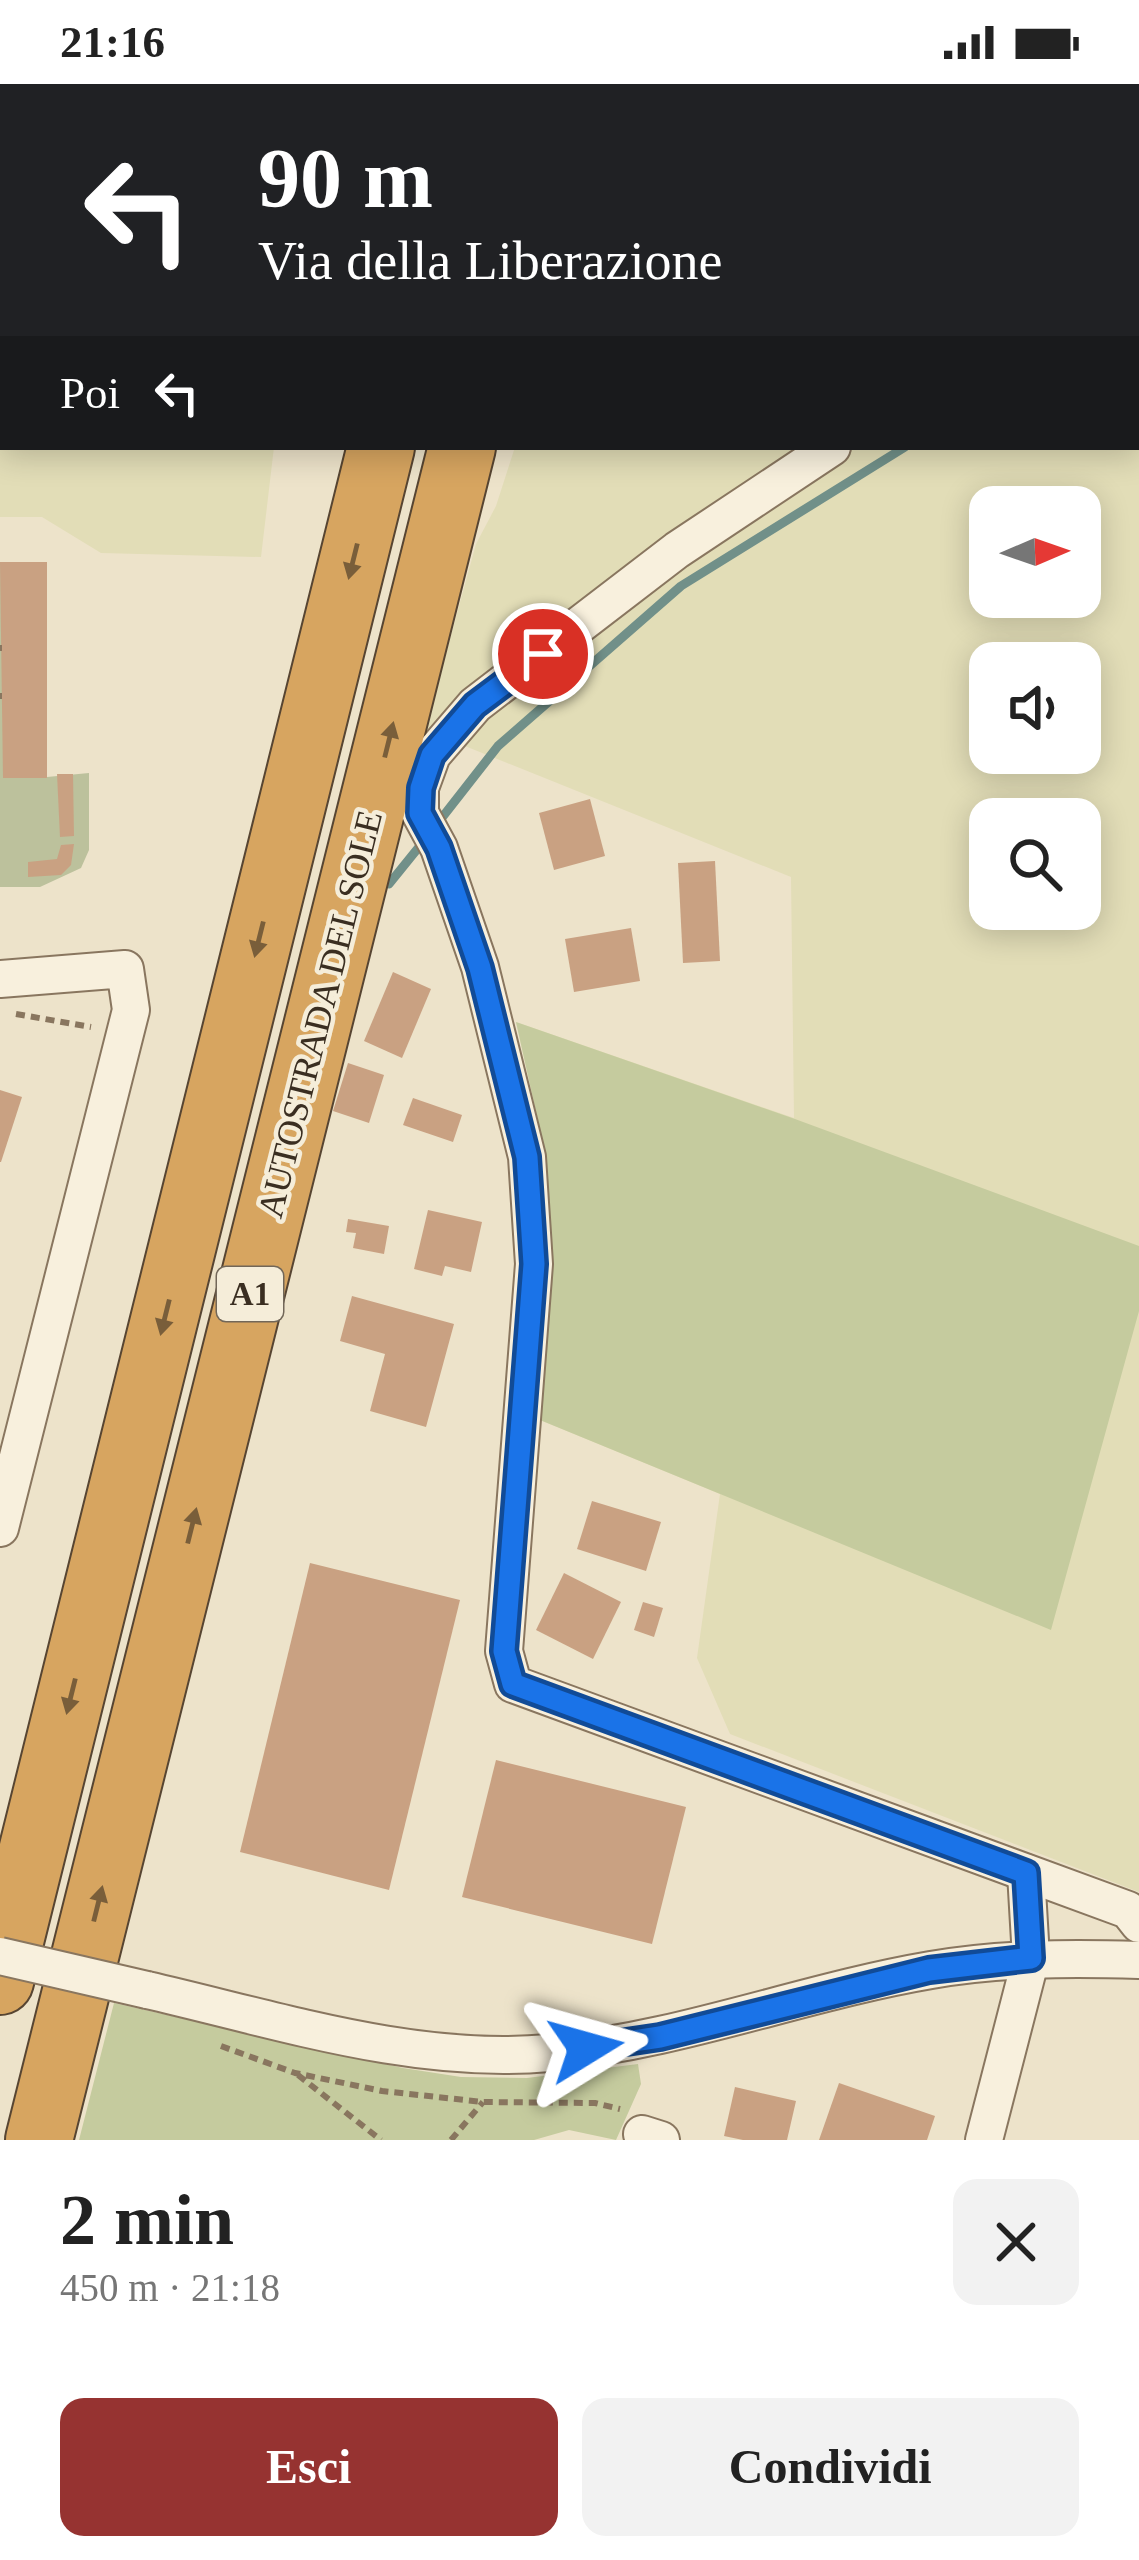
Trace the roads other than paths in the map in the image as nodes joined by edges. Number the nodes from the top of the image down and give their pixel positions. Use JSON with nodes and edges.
{"nodes":[{"id":1,"x":380,"y":450,"type":"edge"},
{"id":2,"x":461,"y":450,"type":"edge"},
{"id":3,"x":827,"y":450,"type":"edge"},
{"id":4,"x":0,"y":979,"type":"edge"},
{"id":5,"x":0,"y":1528,"type":"edge"},
{"id":6,"x":1026,"y":1873,"type":"junction"},
{"id":7,"x":1139,"y":1924,"type":"edge"},
{"id":8,"x":0,"y":1956,"type":"edge"},
{"id":9,"x":1031,"y":1958,"type":"junction"},
{"id":10,"x":1139,"y":1960,"type":"edge"},
{"id":11,"x":0,"y":1981,"type":"edge"},
{"id":12,"x":39,"y":2140,"type":"edge"},
{"id":13,"x":984,"y":2140,"type":"edge"}],
"edges":[{"from":1,"to":11,"type":"highway","number":"A1","one_way":true},
{"from":12,"to":2,"type":"highway","name":"AUTOSTRADA DEL SOLE","number":"A1","one_way":true},
{"from":3,"to":6,"type":"street"},
{"from":4,"to":5,"type":"street"},
{"from":6,"to":7,"type":"street"},
{"from":6,"to":9,"type":"street"},
{"from":8,"to":9,"type":"street","bridge":true},
{"from":9,"to":10,"type":"street"},
{"from":9,"to":13,"type":"street"}]}
